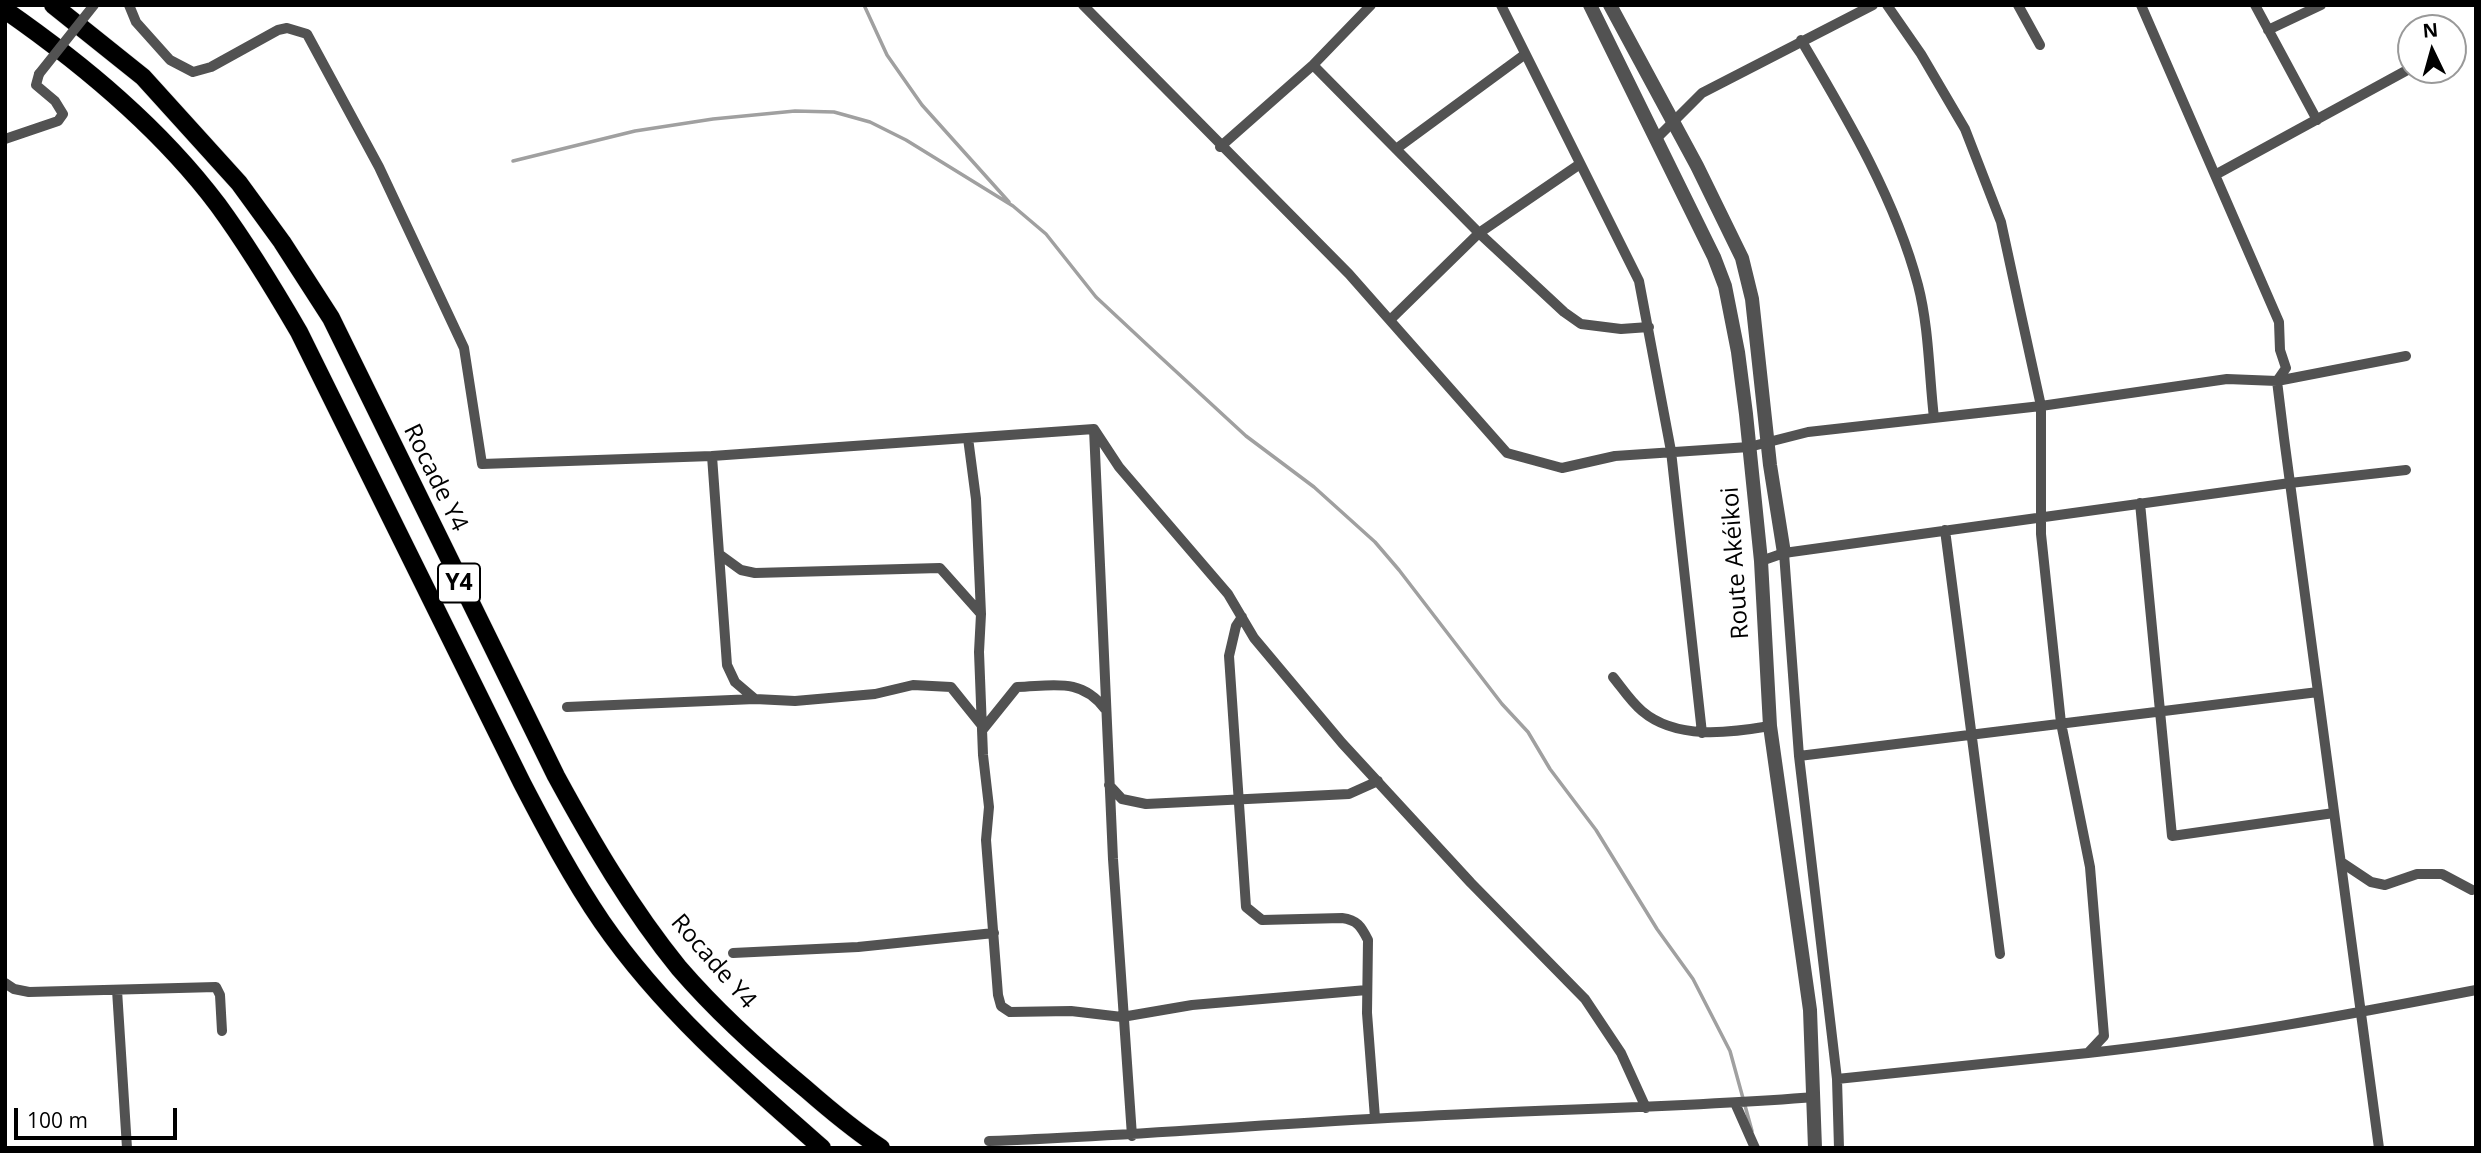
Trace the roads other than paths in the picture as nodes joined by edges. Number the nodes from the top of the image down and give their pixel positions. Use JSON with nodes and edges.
{"nodes":[{"id":1,"x":53,"y":5,"type":"edge"},
{"id":2,"x":94,"y":5,"type":"edge"},
{"id":3,"x":129,"y":5,"type":"edge"},
{"id":4,"x":1083,"y":5,"type":"edge"},
{"id":5,"x":1501,"y":5,"type":"edge"},
{"id":6,"x":1590,"y":5,"type":"edge"},
{"id":7,"x":1610,"y":5,"type":"edge"},
{"id":8,"x":1874,"y":5,"type":"edge"},
{"id":9,"x":1887,"y":5,"type":"edge"},
{"id":10,"x":2018,"y":5,"type":"edge"},
{"id":11,"x":2141,"y":5,"type":"edge"},
{"id":12,"x":2255,"y":5,"type":"edge"},
{"id":13,"x":2322,"y":5,"type":"edge"},
{"id":14,"x":1370,"y":6,"type":"edge"},
{"id":15,"x":5,"y":10,"type":"edge"},
{"id":16,"x":2268,"y":30,"type":"junction"},
{"id":17,"x":1801,"y":40,"type":"junction"},
{"id":18,"x":2040,"y":45,"type":"dead end"},
{"id":19,"x":1524,"y":55,"type":"junction"},
{"id":20,"x":1313,"y":65,"type":"junction"},
{"id":21,"x":2397,"y":76,"type":"edge"},
{"id":22,"x":2317,"y":120,"type":"junction"},
{"id":23,"x":1673,"y":122,"type":"junction"},
{"id":24,"x":1657,"y":138,"type":"junction"},
{"id":25,"x":5,"y":139,"type":"edge"},
{"id":26,"x":1220,"y":146,"type":"junction"},
{"id":27,"x":1396,"y":149,"type":"junction"},
{"id":28,"x":1580,"y":164,"type":"junction"},
{"id":29,"x":2215,"y":175,"type":"junction"},
{"id":30,"x":1479,"y":233,"type":"junction"},
{"id":31,"x":1390,"y":320,"type":"junction"},
{"id":32,"x":1649,"y":327,"type":"junction"},
{"id":33,"x":2406,"y":356,"type":"dead end"},
{"id":34,"x":2277,"y":381,"type":"junction"},
{"id":35,"x":2040,"y":406,"type":"junction"},
{"id":36,"x":1934,"y":418,"type":"junction"},
{"id":37,"x":1094,"y":429,"type":"junction"},
{"id":38,"x":968,"y":438,"type":"junction"},
{"id":39,"x":1768,"y":443,"type":"junction"},
{"id":40,"x":1749,"y":447,"type":"junction"},
{"id":41,"x":1671,"y":451,"type":"junction"},
{"id":42,"x":712,"y":456,"type":"junction"},
{"id":43,"x":2406,"y":470,"type":"dead end"},
{"id":44,"x":2290,"y":483,"type":"junction"},
{"id":45,"x":2140,"y":503,"type":"junction"},
{"id":46,"x":2040,"y":516,"type":"junction"},
{"id":47,"x":1945,"y":530,"type":"junction"},
{"id":48,"x":1784,"y":553,"type":"junction"},
{"id":49,"x":719,"y":554,"type":"junction"},
{"id":50,"x":1761,"y":561,"type":"junction"},
{"id":51,"x":981,"y":614,"type":"junction"},
{"id":52,"x":1242,"y":617,"type":"junction"},
{"id":53,"x":1613,"y":677,"type":"dead end"},
{"id":54,"x":2318,"y":692,"type":"junction"},
{"id":55,"x":755,"y":699,"type":"junction"},
{"id":56,"x":567,"y":707,"type":"dead end"},
{"id":57,"x":1105,"y":709,"type":"junction"},
{"id":58,"x":2161,"y":711,"type":"junction"},
{"id":59,"x":2061,"y":723,"type":"junction"},
{"id":60,"x":1770,"y":726,"type":"junction"},
{"id":61,"x":984,"y":728,"type":"junction"},
{"id":62,"x":1702,"y":733,"type":"junction"},
{"id":63,"x":1971,"y":735,"type":"junction"},
{"id":64,"x":1799,"y":756,"type":"junction"},
{"id":65,"x":1378,"y":781,"type":"junction"},
{"id":66,"x":1110,"y":785,"type":"junction"},
{"id":67,"x":1240,"y":800,"type":"junction"},
{"id":68,"x":2334,"y":813,"type":"junction"},
{"id":69,"x":2341,"y":862,"type":"junction"},
{"id":70,"x":2472,"y":890,"type":"dead end"},
{"id":71,"x":993,"y":933,"type":"junction"},
{"id":72,"x":733,"y":953,"type":"dead end"},
{"id":73,"x":2000,"y":954,"type":"dead end"},
{"id":74,"x":5,"y":984,"type":"edge"},
{"id":75,"x":117,"y":990,"type":"junction"},
{"id":76,"x":1367,"y":990,"type":"junction"},
{"id":77,"x":2476,"y":990,"type":"edge"},
{"id":78,"x":2361,"y":1013,"type":"junction"},
{"id":79,"x":1122,"y":1017,"type":"junction"},
{"id":80,"x":222,"y":1031,"type":"dead end"},
{"id":81,"x":2088,"y":1053,"type":"junction"},
{"id":82,"x":1837,"y":1079,"type":"junction"},
{"id":83,"x":1815,"y":1097,"type":"junction"},
{"id":84,"x":1735,"y":1103,"type":"junction"},
{"id":85,"x":1646,"y":1108,"type":"junction"},
{"id":86,"x":1375,"y":1118,"type":"junction"},
{"id":87,"x":1132,"y":1136,"type":"junction"},
{"id":88,"x":989,"y":1141,"type":"dead end"},
{"id":89,"x":127,"y":1148,"type":"edge"},
{"id":90,"x":822,"y":1148,"type":"edge"},
{"id":91,"x":881,"y":1148,"type":"edge"},
{"id":92,"x":1755,"y":1148,"type":"edge"},
{"id":93,"x":1815,"y":1148,"type":"edge"},
{"id":94,"x":1839,"y":1148,"type":"edge"},
{"id":95,"x":2379,"y":1148,"type":"edge"}],
"edges":[{"from":1,"to":91,"type":"highway","name":"Rocade Y4","number":"Y4"},
{"from":2,"to":25,"type":"street","bridge":true},
{"from":3,"to":42,"type":"street"},
{"from":4,"to":26,"type":"street"},
{"from":5,"to":19,"type":"street"},
{"from":6,"to":24,"type":"street","name":"Route Akéikoi"},
{"from":7,"to":23,"type":"street","name":"Route Akéikoi"},
{"from":8,"to":17,"type":"street"},
{"from":9,"to":35,"type":"street"},
{"from":10,"to":18,"type":"street"},
{"from":11,"to":29,"type":"street"},
{"from":12,"to":16,"type":"street"},
{"from":13,"to":16,"type":"street"},
{"from":14,"to":20,"type":"street"},
{"from":15,"to":90,"type":"highway","number":"Y4"},
{"from":16,"to":22,"type":"street"},
{"from":17,"to":23,"type":"street"},
{"from":17,"to":36,"type":"street"},
{"from":19,"to":27,"type":"street"},
{"from":19,"to":28,"type":"street"},
{"from":20,"to":26,"type":"street"},
{"from":20,"to":27,"type":"street"},
{"from":21,"to":22,"type":"street"},
{"from":22,"to":29,"type":"street"},
{"from":23,"to":24,"type":"street"},
{"from":23,"to":39,"type":"street","name":"Route Akéikoi"},
{"from":24,"to":40,"type":"street","name":"Route Akéikoi"},
{"from":26,"to":31,"type":"street"},
{"from":27,"to":30,"type":"street"},
{"from":28,"to":30,"type":"street"},
{"from":28,"to":32,"type":"street"},
{"from":29,"to":34,"type":"street"},
{"from":30,"to":31,"type":"street"},
{"from":30,"to":32,"type":"street"},
{"from":31,"to":41,"type":"street"},
{"from":32,"to":41,"type":"street"},
{"from":33,"to":34,"type":"street"},
{"from":34,"to":35,"type":"street"},
{"from":34,"to":44,"type":"street"},
{"from":35,"to":36,"type":"street"},
{"from":35,"to":46,"type":"street"},
{"from":36,"to":39,"type":"street"},
{"from":37,"to":38,"type":"street"},
{"from":37,"to":52,"type":"street"},
{"from":37,"to":57,"type":"street"},
{"from":38,"to":42,"type":"street"},
{"from":38,"to":51,"type":"street"},
{"from":39,"to":40,"type":"street"},
{"from":39,"to":48,"type":"street","name":"Route Akéikoi"},
{"from":40,"to":41,"type":"street"},
{"from":40,"to":50,"type":"street","name":"Route Akéikoi"},
{"from":41,"to":62,"type":"street"},
{"from":42,"to":49,"type":"street"},
{"from":43,"to":44,"type":"street"},
{"from":44,"to":45,"type":"street"},
{"from":44,"to":54,"type":"street"},
{"from":45,"to":46,"type":"street"},
{"from":45,"to":58,"type":"street"},
{"from":46,"to":47,"type":"street"},
{"from":46,"to":59,"type":"street"},
{"from":47,"to":48,"type":"street"},
{"from":47,"to":63,"type":"street"},
{"from":48,"to":50,"type":"street"},
{"from":48,"to":64,"type":"street"},
{"from":49,"to":51,"type":"street"},
{"from":49,"to":55,"type":"street"},
{"from":50,"to":60,"type":"street","name":"Route Akéikoi"},
{"from":51,"to":61,"type":"street"},
{"from":52,"to":65,"type":"street"},
{"from":52,"to":67,"type":"street"},
{"from":53,"to":62,"type":"street"},
{"from":54,"to":58,"type":"street"},
{"from":54,"to":68,"type":"street"},
{"from":55,"to":56,"type":"street"},
{"from":55,"to":61,"type":"street"},
{"from":57,"to":61,"type":"street"},
{"from":57,"to":66,"type":"street"},
{"from":58,"to":59,"type":"street"},
{"from":58,"to":68,"type":"street"},
{"from":59,"to":63,"type":"street"},
{"from":59,"to":81,"type":"street"},
{"from":60,"to":62,"type":"street"},
{"from":60,"to":83,"type":"street","name":"Route Akéikoi"},
{"from":61,"to":71,"type":"street"},
{"from":63,"to":64,"type":"street"},
{"from":63,"to":73,"type":"street"},
{"from":64,"to":82,"type":"street"},
{"from":65,"to":67,"type":"street"},
{"from":65,"to":85,"type":"street"},
{"from":66,"to":67,"type":"street"},
{"from":66,"to":79,"type":"street"},
{"from":67,"to":76,"type":"street"},
{"from":68,"to":69,"type":"street"},
{"from":69,"to":70,"type":"street"},
{"from":69,"to":78,"type":"street"},
{"from":71,"to":72,"type":"street"},
{"from":71,"to":79,"type":"street"},
{"from":74,"to":75,"type":"street"},
{"from":75,"to":80,"type":"street"},
{"from":75,"to":89,"type":"street"},
{"from":76,"to":79,"type":"street"},
{"from":76,"to":86,"type":"street"},
{"from":77,"to":78,"type":"street"},
{"from":78,"to":81,"type":"street"},
{"from":78,"to":95,"type":"street"},
{"from":79,"to":87,"type":"street"},
{"from":81,"to":82,"type":"street"},
{"from":82,"to":94,"type":"street"},
{"from":83,"to":84,"type":"street"},
{"from":83,"to":93,"type":"street","name":"Route Akéikoi"},
{"from":84,"to":85,"type":"street"},
{"from":84,"to":92,"type":"street"},
{"from":85,"to":86,"type":"street"},
{"from":86,"to":87,"type":"street"},
{"from":87,"to":88,"type":"street"}]}
